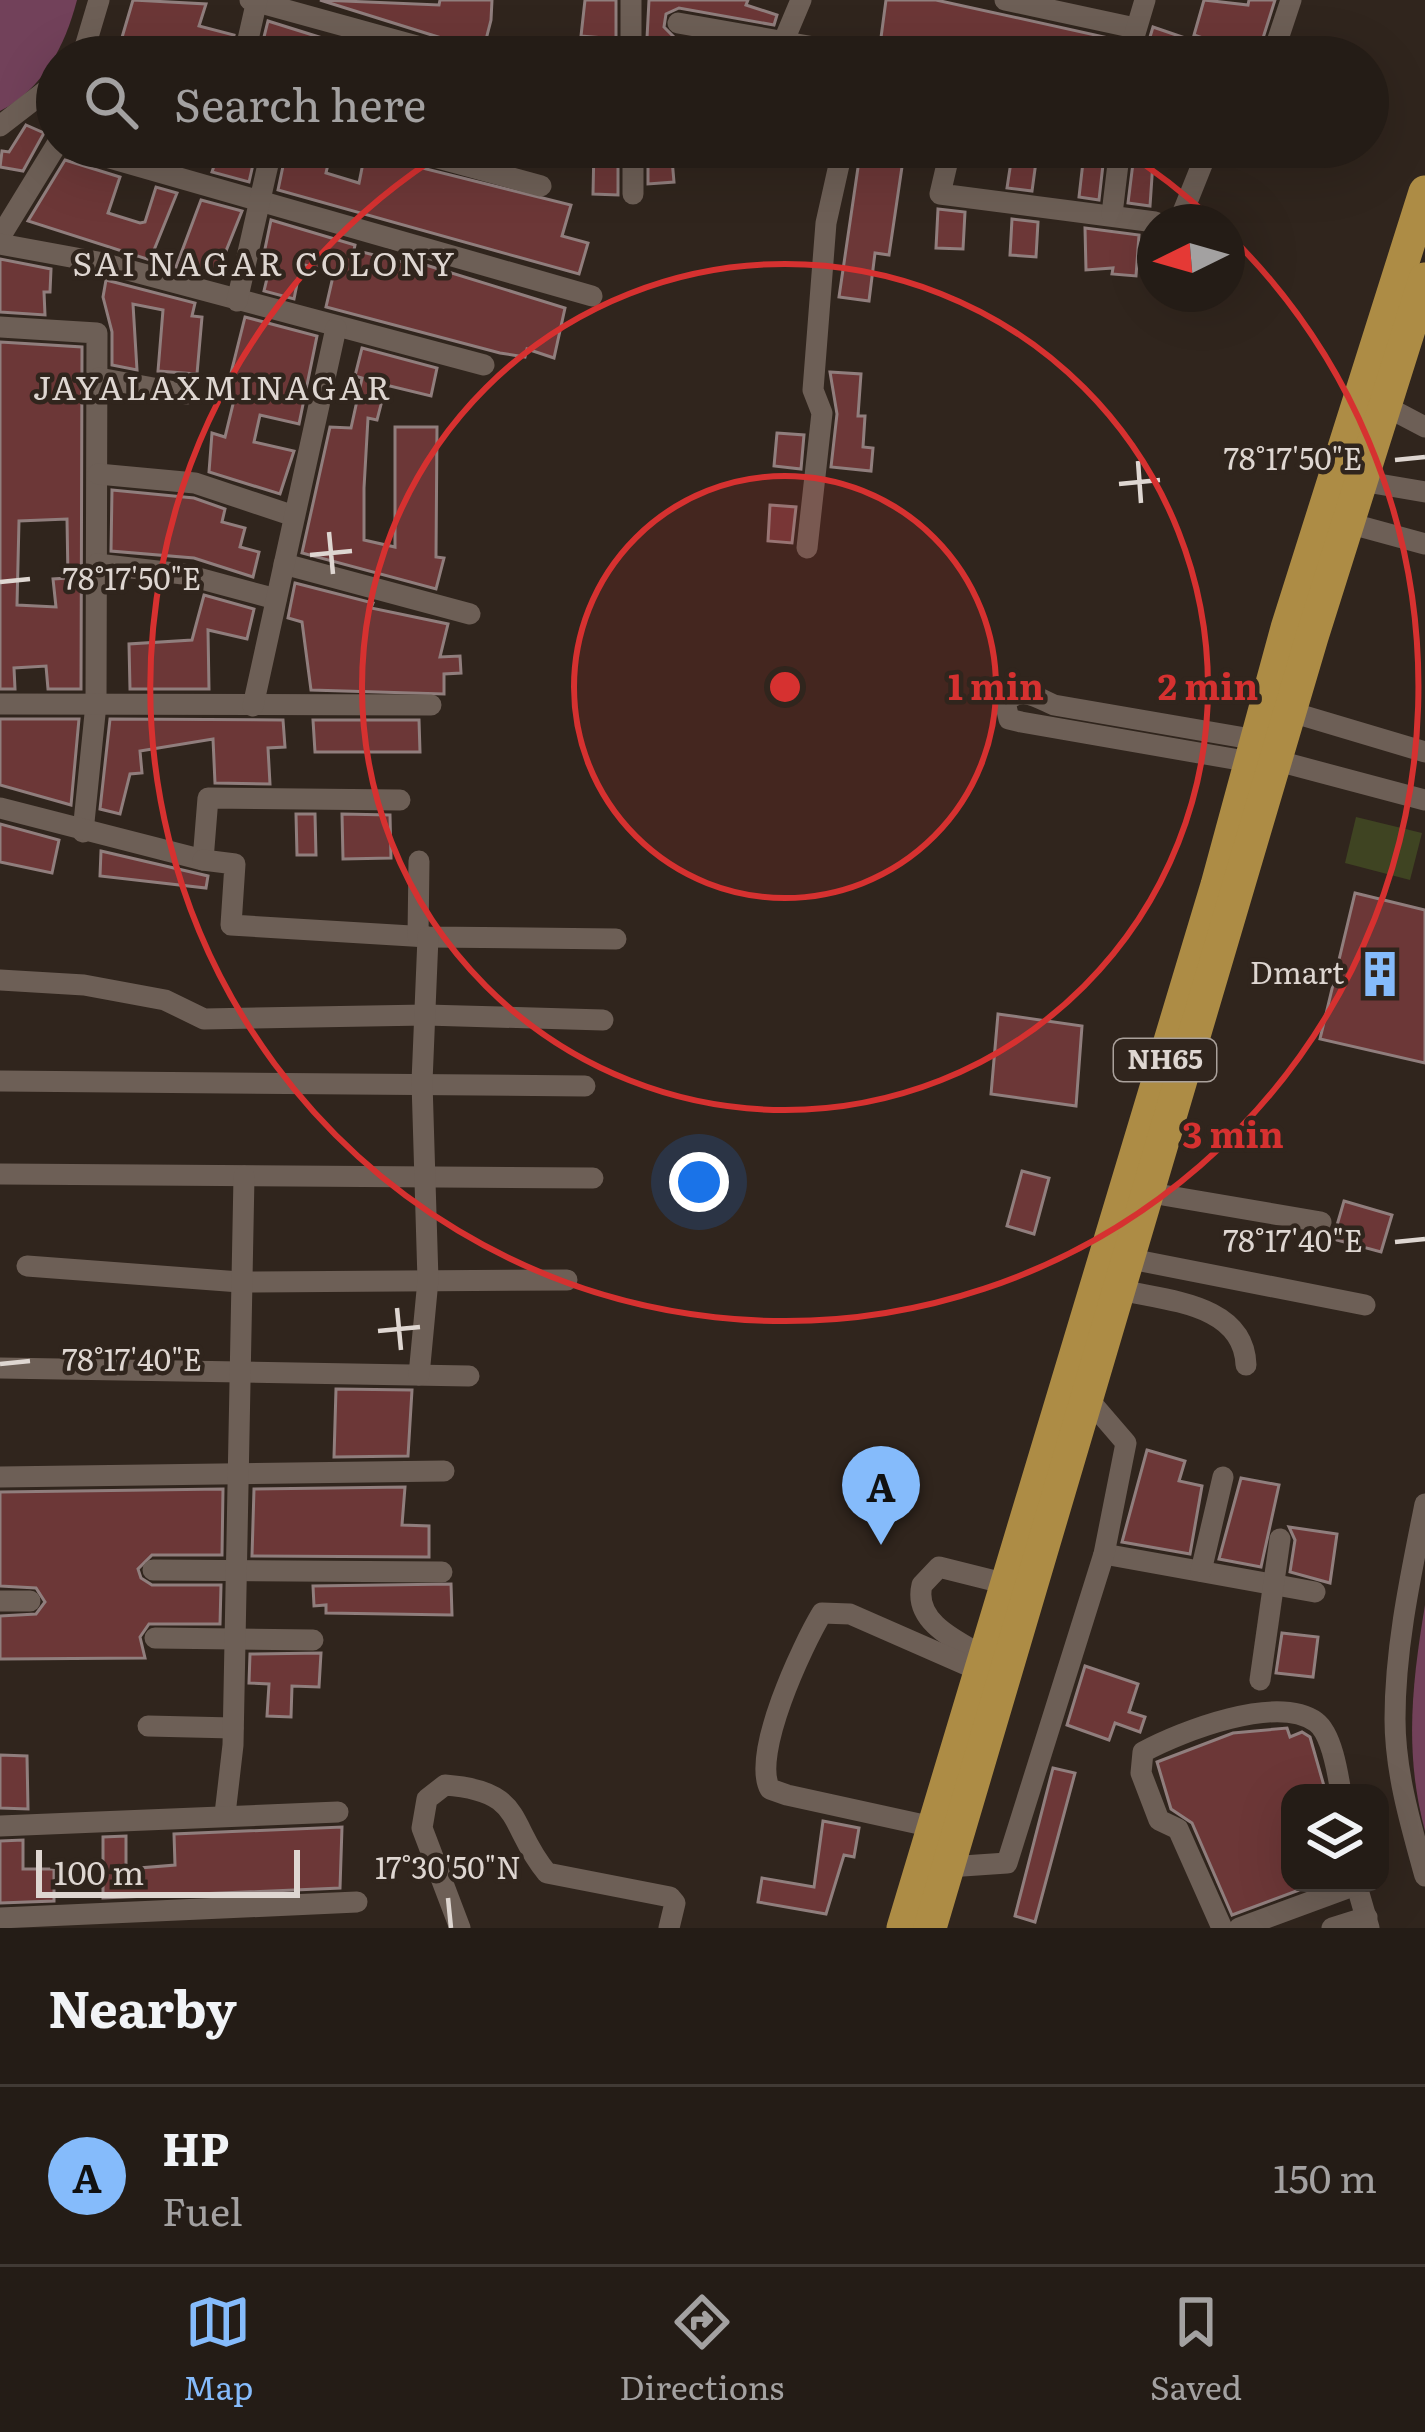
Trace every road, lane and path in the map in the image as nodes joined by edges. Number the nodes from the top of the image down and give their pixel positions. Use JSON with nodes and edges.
{"nodes":[{"id":1,"x":99,"y":0,"type":"edge"},
{"id":2,"x":631,"y":0,"type":"edge"},
{"id":3,"x":801,"y":0,"type":"edge"},
{"id":4,"x":1005,"y":0,"type":"edge"},
{"id":5,"x":1145,"y":0,"type":"edge"},
{"id":6,"x":1292,"y":0,"type":"edge"},
{"id":7,"x":255,"y":1,"type":"edge"},
{"id":8,"x":678,"y":23,"type":"dead end"},
{"id":9,"x":1135,"y":28,"type":"junction"},
{"id":10,"x":88,"y":36,"type":"edge"},
{"id":11,"x":248,"y":36,"type":"edge"},
{"id":12,"x":381,"y":36,"type":"edge"},
{"id":13,"x":632,"y":36,"type":"edge"},
{"id":14,"x":739,"y":36,"type":"edge"},
{"id":15,"x":786,"y":36,"type":"edge"},
{"id":16,"x":1133,"y":36,"type":"edge"},
{"id":17,"x":1279,"y":36,"type":"edge"},
{"id":18,"x":36,"y":98,"type":"edge"},
{"id":19,"x":0,"y":126,"type":"edge"},
{"id":20,"x":43,"y":168,"type":"edge"},
{"id":21,"x":144,"y":168,"type":"edge"},
{"id":22,"x":267,"y":168,"type":"edge"},
{"id":23,"x":475,"y":168,"type":"edge"},
{"id":24,"x":633,"y":168,"type":"edge"},
{"id":25,"x":838,"y":168,"type":"edge"},
{"id":26,"x":946,"y":168,"type":"edge"},
{"id":27,"x":1117,"y":168,"type":"edge"},
{"id":28,"x":1201,"y":168,"type":"edge"},
{"id":29,"x":541,"y":186,"type":"dead end"},
{"id":30,"x":1425,"y":192,"type":"edge"},
{"id":31,"x":633,"y":194,"type":"dead end"},
{"id":32,"x":260,"y":201,"type":"junction"},
{"id":33,"x":1186,"y":204,"type":"edge"},
{"id":34,"x":1112,"y":214,"type":"junction"},
{"id":35,"x":1137,"y":219,"type":"edge"},
{"id":36,"x":0,"y":240,"type":"edge"},
{"id":37,"x":1425,"y":279,"type":"edge"},
{"id":38,"x":592,"y":296,"type":"dead end"},
{"id":39,"x":236,"y":301,"type":"junction"},
{"id":40,"x":0,"y":327,"type":"edge"},
{"id":41,"x":336,"y":328,"type":"junction"},
{"id":42,"x":484,"y":365,"type":"dead end"},
{"id":43,"x":99,"y":378,"type":"junction"},
{"id":44,"x":186,"y":394,"type":"dead end"},
{"id":45,"x":1385,"y":406,"type":"junction"},
{"id":46,"x":1425,"y":427,"type":"edge"},
{"id":47,"x":98,"y":474,"type":"junction"},
{"id":48,"x":1361,"y":482,"type":"junction"},
{"id":49,"x":1425,"y":492,"type":"edge"},
{"id":50,"x":294,"y":516,"type":"junction"},
{"id":51,"x":1348,"y":523,"type":"junction"},
{"id":52,"x":1425,"y":544,"type":"edge"},
{"id":53,"x":807,"y":548,"type":"dead end"},
{"id":54,"x":97,"y":564,"type":"junction"},
{"id":55,"x":284,"y":564,"type":"junction"},
{"id":56,"x":276,"y":598,"type":"junction"},
{"id":57,"x":470,"y":614,"type":"dead end"},
{"id":58,"x":0,"y":704,"type":"edge"},
{"id":59,"x":96,"y":704,"type":"junction"},
{"id":60,"x":430,"y":705,"type":"dead end"},
{"id":61,"x":253,"y":706,"type":"junction"},
{"id":62,"x":1292,"y":712,"type":"junction"},
{"id":63,"x":1425,"y":752,"type":"edge"},
{"id":64,"x":1262,"y":754,"type":"junction"},
{"id":65,"x":400,"y":800,"type":"dead end"},
{"id":66,"x":1425,"y":800,"type":"edge"},
{"id":67,"x":0,"y":808,"type":"edge"},
{"id":68,"x":83,"y":832,"type":"junction"},
{"id":69,"x":203,"y":860,"type":"junction"},
{"id":70,"x":419,"y":862,"type":"dead end"},
{"id":71,"x":423,"y":937,"type":"junction"},
{"id":72,"x":616,"y":939,"type":"dead end"},
{"id":73,"x":0,"y":980,"type":"edge"},
{"id":74,"x":426,"y":1015,"type":"junction"},
{"id":75,"x":603,"y":1020,"type":"dead end"},
{"id":76,"x":0,"y":1081,"type":"edge"},
{"id":77,"x":422,"y":1082,"type":"junction"},
{"id":78,"x":584,"y":1086,"type":"dead end"},
{"id":79,"x":0,"y":1174,"type":"edge"},
{"id":80,"x":244,"y":1176,"type":"junction"},
{"id":81,"x":426,"y":1177,"type":"junction"},
{"id":82,"x":592,"y":1178,"type":"dead end"},
{"id":83,"x":1151,"y":1193,"type":"junction"},
{"id":84,"x":1321,"y":1222,"type":"dead end"},
{"id":85,"x":27,"y":1266,"type":"dead end"},
{"id":86,"x":1126,"y":1274,"type":"junction"},
{"id":87,"x":428,"y":1280,"type":"junction"},
{"id":88,"x":567,"y":1280,"type":"dead end"},
{"id":89,"x":240,"y":1282,"type":"junction"},
{"id":90,"x":1365,"y":1305,"type":"dead end"},
{"id":91,"x":1246,"y":1365,"type":"dead end"},
{"id":92,"x":0,"y":1368,"type":"edge"},
{"id":93,"x":238,"y":1372,"type":"junction"},
{"id":94,"x":419,"y":1375,"type":"junction"},
{"id":95,"x":469,"y":1376,"type":"dead end"},
{"id":96,"x":1088,"y":1400,"type":"junction"},
{"id":97,"x":444,"y":1471,"type":"dead end"},
{"id":98,"x":236,"y":1476,"type":"junction"},
{"id":99,"x":1223,"y":1477,"type":"dead end"},
{"id":100,"x":0,"y":1478,"type":"edge"},
{"id":101,"x":1425,"y":1504,"type":"edge"},
{"id":102,"x":1280,"y":1539,"type":"dead end"},
{"id":103,"x":1104,"y":1554,"type":"junction"},
{"id":104,"x":235,"y":1569,"type":"junction"},
{"id":105,"x":153,"y":1570,"type":"dead end"},
{"id":106,"x":1202,"y":1570,"type":"junction"},
{"id":107,"x":442,"y":1573,"type":"dead end"},
{"id":108,"x":1006,"y":1584,"type":"junction"},
{"id":109,"x":1273,"y":1584,"type":"junction"},
{"id":110,"x":1316,"y":1592,"type":"dead end"},
{"id":111,"x":0,"y":1601,"type":"edge"},
{"id":112,"x":30,"y":1601,"type":"dead end"},
{"id":113,"x":234,"y":1637,"type":"junction"},
{"id":114,"x":154,"y":1638,"type":"dead end"},
{"id":115,"x":313,"y":1640,"type":"dead end"},
{"id":116,"x":982,"y":1664,"type":"junction"},
{"id":117,"x":1260,"y":1680,"type":"dead end"},
{"id":118,"x":148,"y":1726,"type":"dead end"},
{"id":119,"x":233,"y":1728,"type":"junction"},
{"id":120,"x":1338,"y":1784,"type":"edge"},
{"id":121,"x":338,"y":1812,"type":"dead end"},
{"id":122,"x":225,"y":1814,"type":"junction"},
{"id":123,"x":0,"y":1826,"type":"edge"},
{"id":124,"x":933,"y":1827,"type":"junction"},
{"id":125,"x":948,"y":1867,"type":"junction"},
{"id":126,"x":1425,"y":1876,"type":"edge"},
{"id":127,"x":1335,"y":1892,"type":"edge"},
{"id":128,"x":1358,"y":1892,"type":"edge"},
{"id":129,"x":357,"y":1902,"type":"dead end"},
{"id":130,"x":0,"y":1918,"type":"edge"},
{"id":131,"x":1368,"y":1923,"type":"edge"},
{"id":132,"x":460,"y":1928,"type":"edge"},
{"id":133,"x":669,"y":1928,"type":"edge"},
{"id":134,"x":903,"y":1928,"type":"edge"},
{"id":135,"x":930,"y":1928,"type":"edge"},
{"id":136,"x":1222,"y":1928,"type":"edge"},
{"id":137,"x":1240,"y":1928,"type":"edge"},
{"id":138,"x":1332,"y":1928,"type":"edge"}],
"edges":[{"from":1,"to":10,"type":"street"},
{"from":2,"to":13,"type":"street"},
{"from":3,"to":15,"type":"street"},
{"from":4,"to":9,"type":"street"},
{"from":5,"to":9,"type":"street"},
{"from":6,"to":17,"type":"street"},
{"from":7,"to":11,"type":"street"},
{"from":7,"to":12,"type":"street"},
{"from":8,"to":14,"type":"street"},
{"from":9,"to":16,"type":"street"},
{"from":18,"to":19,"type":"street"},
{"from":20,"to":36,"type":"street"},
{"from":21,"to":32,"type":"street"},
{"from":22,"to":32,"type":"street"},
{"from":23,"to":29,"type":"street"},
{"from":24,"to":31,"type":"street"},
{"from":25,"to":53,"type":"street"},
{"from":26,"to":34,"type":"street"},
{"from":27,"to":34,"type":"street"},
{"from":28,"to":33,"type":"street"},
{"from":30,"to":64,"type":"highway","number":"NH65"},
{"from":32,"to":38,"type":"street"},
{"from":32,"to":39,"type":"street"},
{"from":34,"to":35,"type":"street"},
{"from":36,"to":39,"type":"street"},
{"from":37,"to":45,"type":"highway","number":"NH65"},
{"from":39,"to":41,"type":"street"},
{"from":40,"to":43,"type":"street"},
{"from":41,"to":42,"type":"street"},
{"from":41,"to":50,"type":"street"},
{"from":43,"to":44,"type":"street"},
{"from":43,"to":47,"type":"street"},
{"from":45,"to":46,"type":"street"},
{"from":45,"to":48,"type":"highway","number":"NH65"},
{"from":47,"to":50,"type":"street"},
{"from":47,"to":54,"type":"street"},
{"from":48,"to":49,"type":"street"},
{"from":48,"to":51,"type":"highway","number":"NH65"},
{"from":50,"to":55,"type":"street"},
{"from":51,"to":52,"type":"street"},
{"from":51,"to":62,"type":"highway","number":"NH65"},
{"from":54,"to":56,"type":"street"},
{"from":54,"to":59,"type":"street"},
{"from":55,"to":56,"type":"street"},
{"from":55,"to":57,"type":"street"},
{"from":56,"to":61,"type":"street"},
{"from":58,"to":59,"type":"street"},
{"from":59,"to":61,"type":"street"},
{"from":59,"to":68,"type":"street"},
{"from":60,"to":61,"type":"street"},
{"from":62,"to":63,"type":"street"},
{"from":62,"to":64,"type":"highway","number":"NH65"},
{"from":64,"to":64,"type":"street"},
{"from":64,"to":66,"type":"street"},
{"from":64,"to":83,"type":"highway","number":"NH65"},
{"from":64,"to":108,"type":"highway","number":"NH65"},
{"from":65,"to":69,"type":"street"},
{"from":67,"to":68,"type":"street"},
{"from":68,"to":69,"type":"street"},
{"from":69,"to":71,"type":"street"},
{"from":70,"to":71,"type":"street"},
{"from":71,"to":72,"type":"street"},
{"from":71,"to":74,"type":"street"},
{"from":73,"to":74,"type":"street"},
{"from":74,"to":75,"type":"street"},
{"from":74,"to":77,"type":"street"},
{"from":76,"to":77,"type":"street"},
{"from":77,"to":78,"type":"street"},
{"from":77,"to":81,"type":"street"},
{"from":79,"to":80,"type":"street"},
{"from":80,"to":81,"type":"street"},
{"from":80,"to":89,"type":"street"},
{"from":81,"to":82,"type":"street"},
{"from":81,"to":87,"type":"street"},
{"from":83,"to":84,"type":"street"},
{"from":83,"to":86,"type":"highway","number":"NH65"},
{"from":85,"to":89,"type":"street"},
{"from":86,"to":90,"type":"street"},
{"from":86,"to":91,"type":"street"},
{"from":86,"to":96,"type":"highway","number":"NH65"},
{"from":87,"to":88,"type":"street"},
{"from":87,"to":89,"type":"street"},
{"from":87,"to":94,"type":"street"},
{"from":89,"to":93,"type":"street"},
{"from":92,"to":93,"type":"street"},
{"from":93,"to":94,"type":"street"},
{"from":93,"to":98,"type":"street"},
{"from":94,"to":95,"type":"street"},
{"from":96,"to":103,"type":"street"},
{"from":96,"to":125,"type":"highway","number":"NH65"},
{"from":97,"to":98,"type":"street"},
{"from":98,"to":100,"type":"street"},
{"from":98,"to":104,"type":"street"},
{"from":99,"to":106,"type":"street"},
{"from":101,"to":126,"type":"street"},
{"from":102,"to":109,"type":"street"},
{"from":103,"to":106,"type":"street"},
{"from":103,"to":125,"type":"street"},
{"from":104,"to":105,"type":"street"},
{"from":104,"to":107,"type":"street"},
{"from":104,"to":113,"type":"street"},
{"from":106,"to":109,"type":"street"},
{"from":108,"to":116,"type":"highway","number":"NH65"},
{"from":108,"to":116,"type":"street"},
{"from":109,"to":110,"type":"street"},
{"from":109,"to":117,"type":"street"},
{"from":111,"to":112,"type":"street"},
{"from":113,"to":114,"type":"street"},
{"from":113,"to":115,"type":"street"},
{"from":113,"to":119,"type":"street"},
{"from":116,"to":124,"type":"highway","number":"NH65"},
{"from":116,"to":124,"type":"street"},
{"from":118,"to":119,"type":"street"},
{"from":119,"to":122,"type":"street"},
{"from":120,"to":136,"type":"street"},
{"from":121,"to":122,"type":"street"},
{"from":122,"to":123,"type":"street"},
{"from":124,"to":134,"type":"highway","number":"NH65"},
{"from":125,"to":135,"type":"highway","number":"NH65"},
{"from":127,"to":137,"type":"street"},
{"from":128,"to":131,"type":"street"},
{"from":129,"to":130,"type":"street"},
{"from":131,"to":138,"type":"street"},
{"from":132,"to":133,"type":"street"}]}
